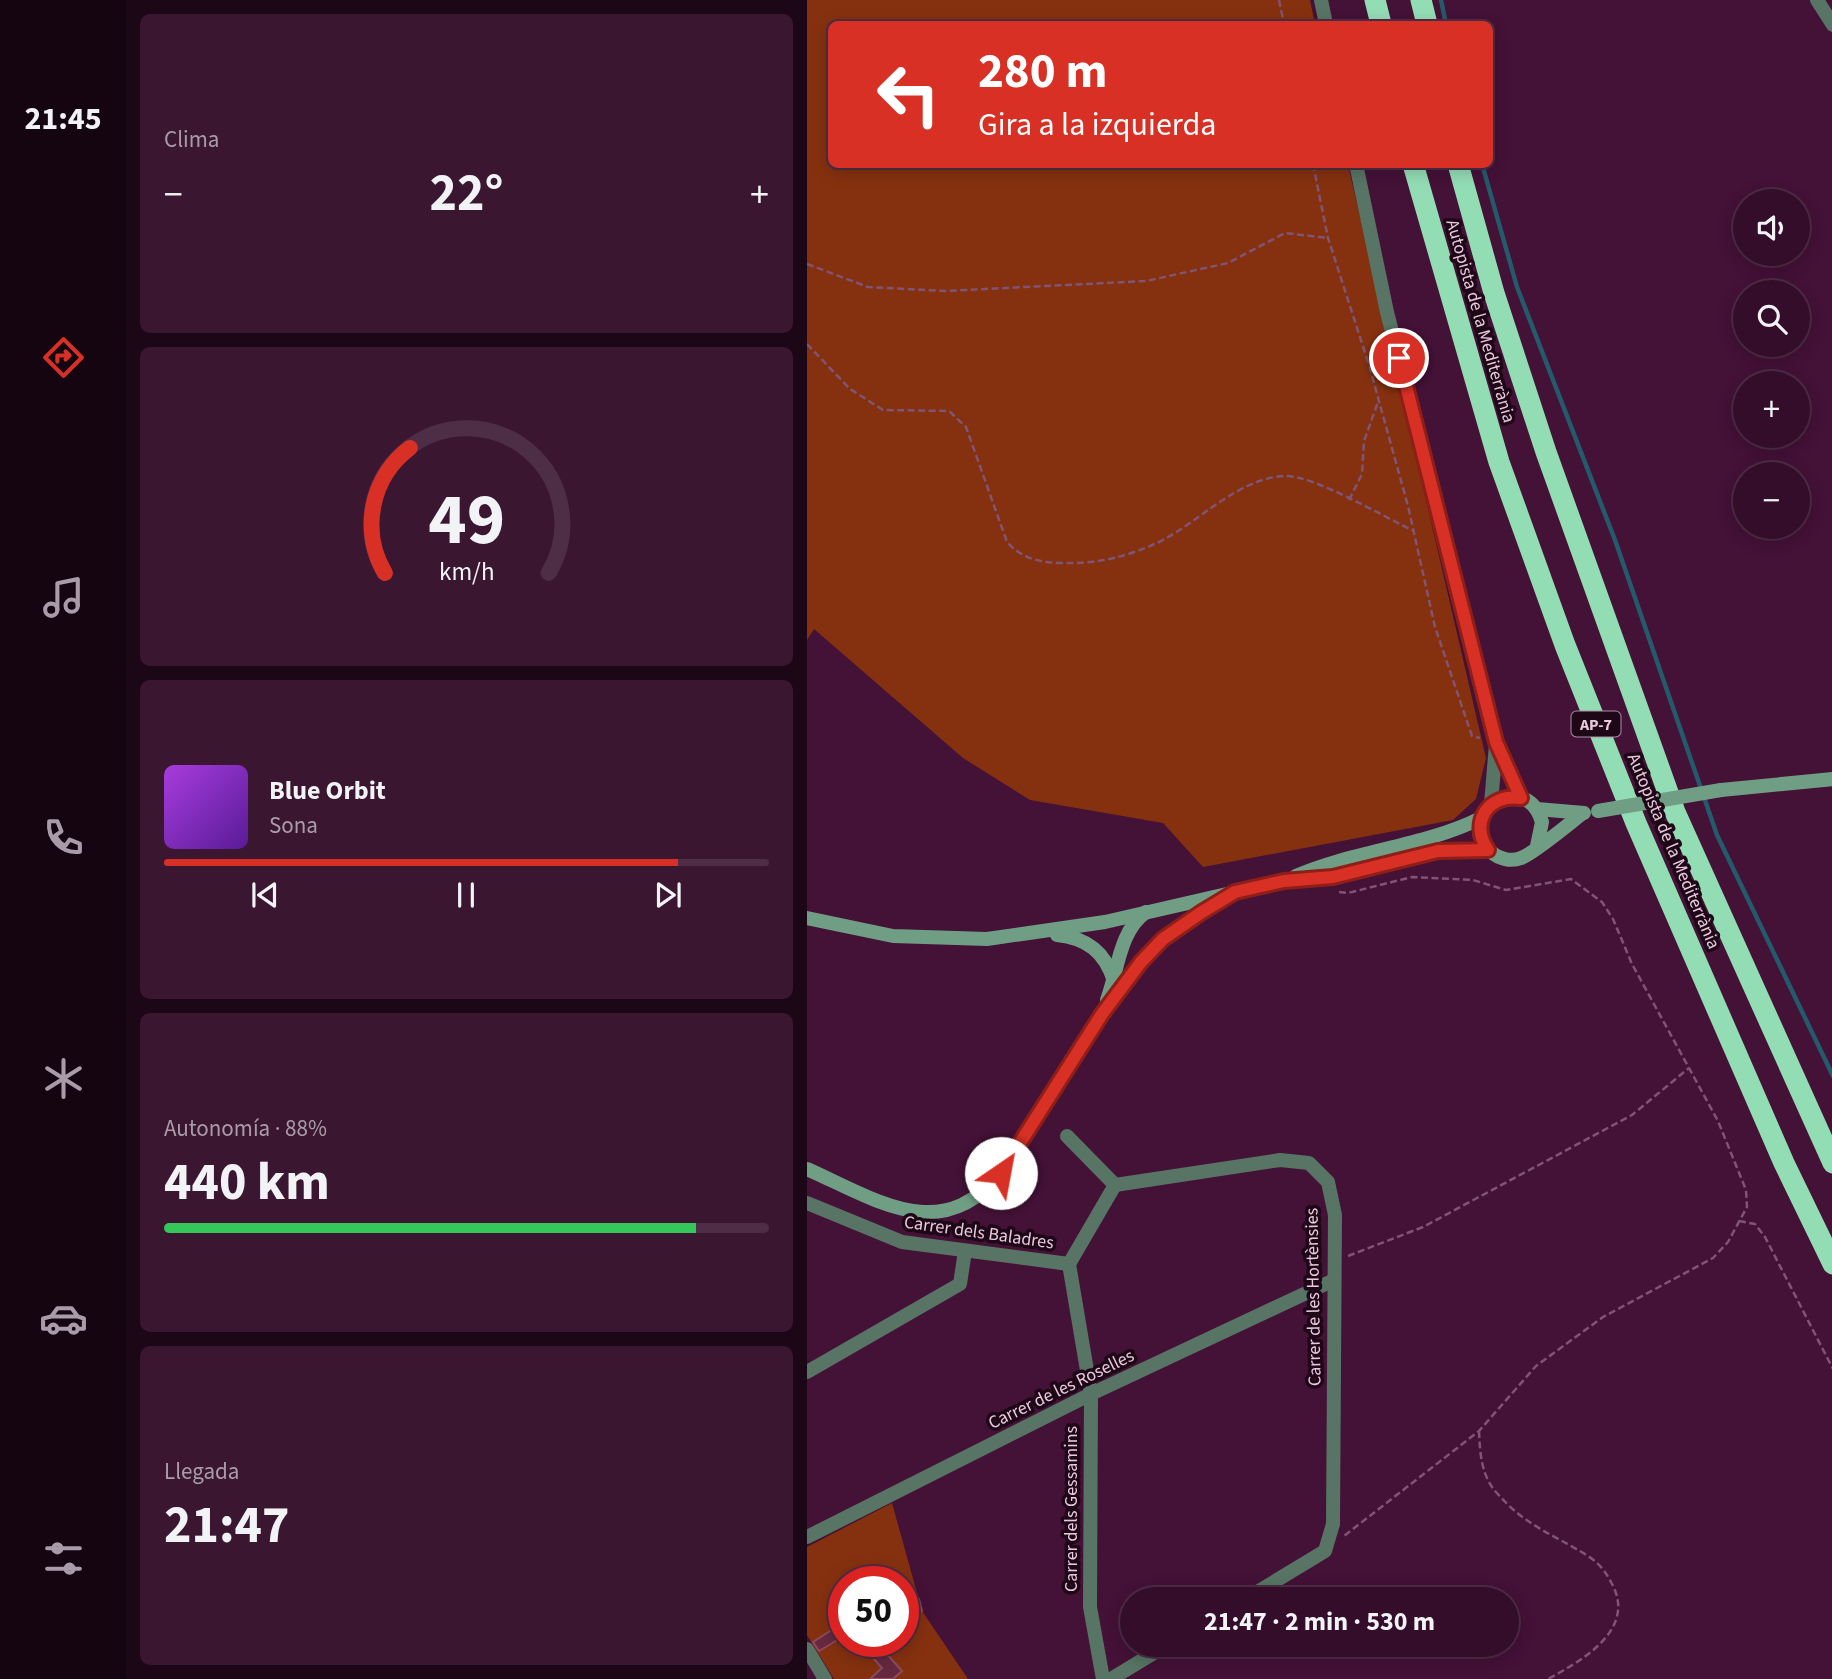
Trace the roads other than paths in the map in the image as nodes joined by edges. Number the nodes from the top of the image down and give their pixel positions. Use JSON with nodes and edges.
{"nodes":[{"id":1,"x":1321,"y":0,"type":"edge"},
{"id":2,"x":1375,"y":0,"type":"edge"},
{"id":3,"x":1421,"y":0,"type":"edge"},
{"id":4,"x":1817,"y":0,"type":"edge"},
{"id":5,"x":1325,"y":21,"type":"edge"},
{"id":6,"x":1380,"y":21,"type":"edge"},
{"id":7,"x":1426,"y":21,"type":"edge"},
{"id":8,"x":1832,"y":25,"type":"edge"},
{"id":9,"x":1357,"y":168,"type":"edge"},
{"id":10,"x":1414,"y":168,"type":"edge"},
{"id":11,"x":1459,"y":168,"type":"edge"},
{"id":12,"x":1496,"y":742,"type":"junction"},
{"id":13,"x":1832,"y":779,"type":"edge"},
{"id":14,"x":1521,"y":798,"type":"junction"},
{"id":15,"x":1491,"y":804,"type":"junction"},
{"id":16,"x":1537,"y":809,"type":"junction"},
{"id":17,"x":1590,"y":812,"type":"junction"},
{"id":18,"x":1481,"y":818,"type":"junction"},
{"id":19,"x":1537,"y":846,"type":"junction"},
{"id":20,"x":1488,"y":850,"type":"junction"},
{"id":21,"x":1284,"y":881,"type":"junction"},
{"id":22,"x":1235,"y":892,"type":"junction"},
{"id":23,"x":1148,"y":911,"type":"junction"},
{"id":24,"x":807,"y":918,"type":"edge"},
{"id":25,"x":1042,"y":933,"type":"junction"},
{"id":26,"x":1114,"y":981,"type":"junction"},
{"id":27,"x":1102,"y":1014,"type":"junction"},
{"id":28,"x":1067,"y":1136,"type":"dead end"},
{"id":29,"x":1832,"y":1163,"type":"edge"},
{"id":30,"x":807,"y":1169,"type":"edge"},
{"id":31,"x":1115,"y":1185,"type":"junction"},
{"id":32,"x":807,"y":1203,"type":"edge"},
{"id":33,"x":965,"y":1251,"type":"junction"},
{"id":34,"x":1069,"y":1264,"type":"junction"},
{"id":35,"x":1832,"y":1264,"type":"edge"},
{"id":36,"x":1334,"y":1280,"type":"junction"},
{"id":37,"x":807,"y":1371,"type":"edge"},
{"id":38,"x":1091,"y":1394,"type":"junction"},
{"id":39,"x":807,"y":1537,"type":"edge"},
{"id":40,"x":1265,"y":1587,"type":"edge"},
{"id":41,"x":807,"y":1649,"type":"edge"},
{"id":42,"x":1147,"y":1657,"type":"edge"},
{"id":43,"x":825,"y":1679,"type":"edge"},
{"id":44,"x":1103,"y":1679,"type":"edge"},
{"id":45,"x":1110,"y":1679,"type":"edge"}],
"edges":[{"from":1,"to":5,"type":"street"},
{"from":2,"to":6,"type":"highway"},
{"from":3,"to":7,"type":"highway"},
{"from":4,"to":8,"type":"street"},
{"from":9,"to":12,"type":"street"},
{"from":10,"to":35,"type":"highway","name":"Autopista de la Mediterrània","number":"AP-7"},
{"from":11,"to":29,"type":"highway","name":"Autopista de la Mediterrània","number":"AP-7"},
{"from":12,"to":14,"type":"street"},
{"from":12,"to":15,"type":"street"},
{"from":13,"to":17,"type":"main road","bridge":true},
{"from":14,"to":15,"type":"main road"},
{"from":14,"to":16,"type":"main road"},
{"from":15,"to":18,"type":"main road"},
{"from":16,"to":17,"type":"main road"},
{"from":16,"to":19,"type":"main road"},
{"from":17,"to":19,"type":"main road"},
{"from":18,"to":20,"type":"main road"},
{"from":18,"to":21,"type":"main road"},
{"from":19,"to":20,"type":"main road"},
{"from":20,"to":21,"type":"main road"},
{"from":21,"to":22,"type":"main road"},
{"from":22,"to":23,"type":"main road"},
{"from":22,"to":27,"type":"main road"},
{"from":23,"to":25,"type":"main road"},
{"from":23,"to":26,"type":"main road"},
{"from":24,"to":25,"type":"main road"},
{"from":25,"to":26,"type":"main road"},
{"from":26,"to":27,"type":"main road"},
{"from":27,"to":30,"type":"main road"},
{"from":28,"to":31,"type":"street"},
{"from":31,"to":34,"type":"street"},
{"from":31,"to":36,"type":"street","name":"Carrer de les Hortènsies"},
{"from":32,"to":33,"type":"street","name":"Carrer dels Baladres"},
{"from":33,"to":34,"type":"street","name":"Carrer dels Baladres"},
{"from":33,"to":37,"type":"street"},
{"from":34,"to":38,"type":"street","name":"Carrer dels Gessamins"},
{"from":36,"to":38,"type":"street","name":"Carrer de les Roselles"},
{"from":36,"to":40,"type":"street","name":"Carrer de les Hortènsies"},
{"from":38,"to":39,"type":"street","name":"Carrer de les Roselles"},
{"from":38,"to":44,"type":"street","name":"Carrer dels Gessamins"},
{"from":41,"to":43,"type":"street"},
{"from":42,"to":45,"type":"street"}]}
